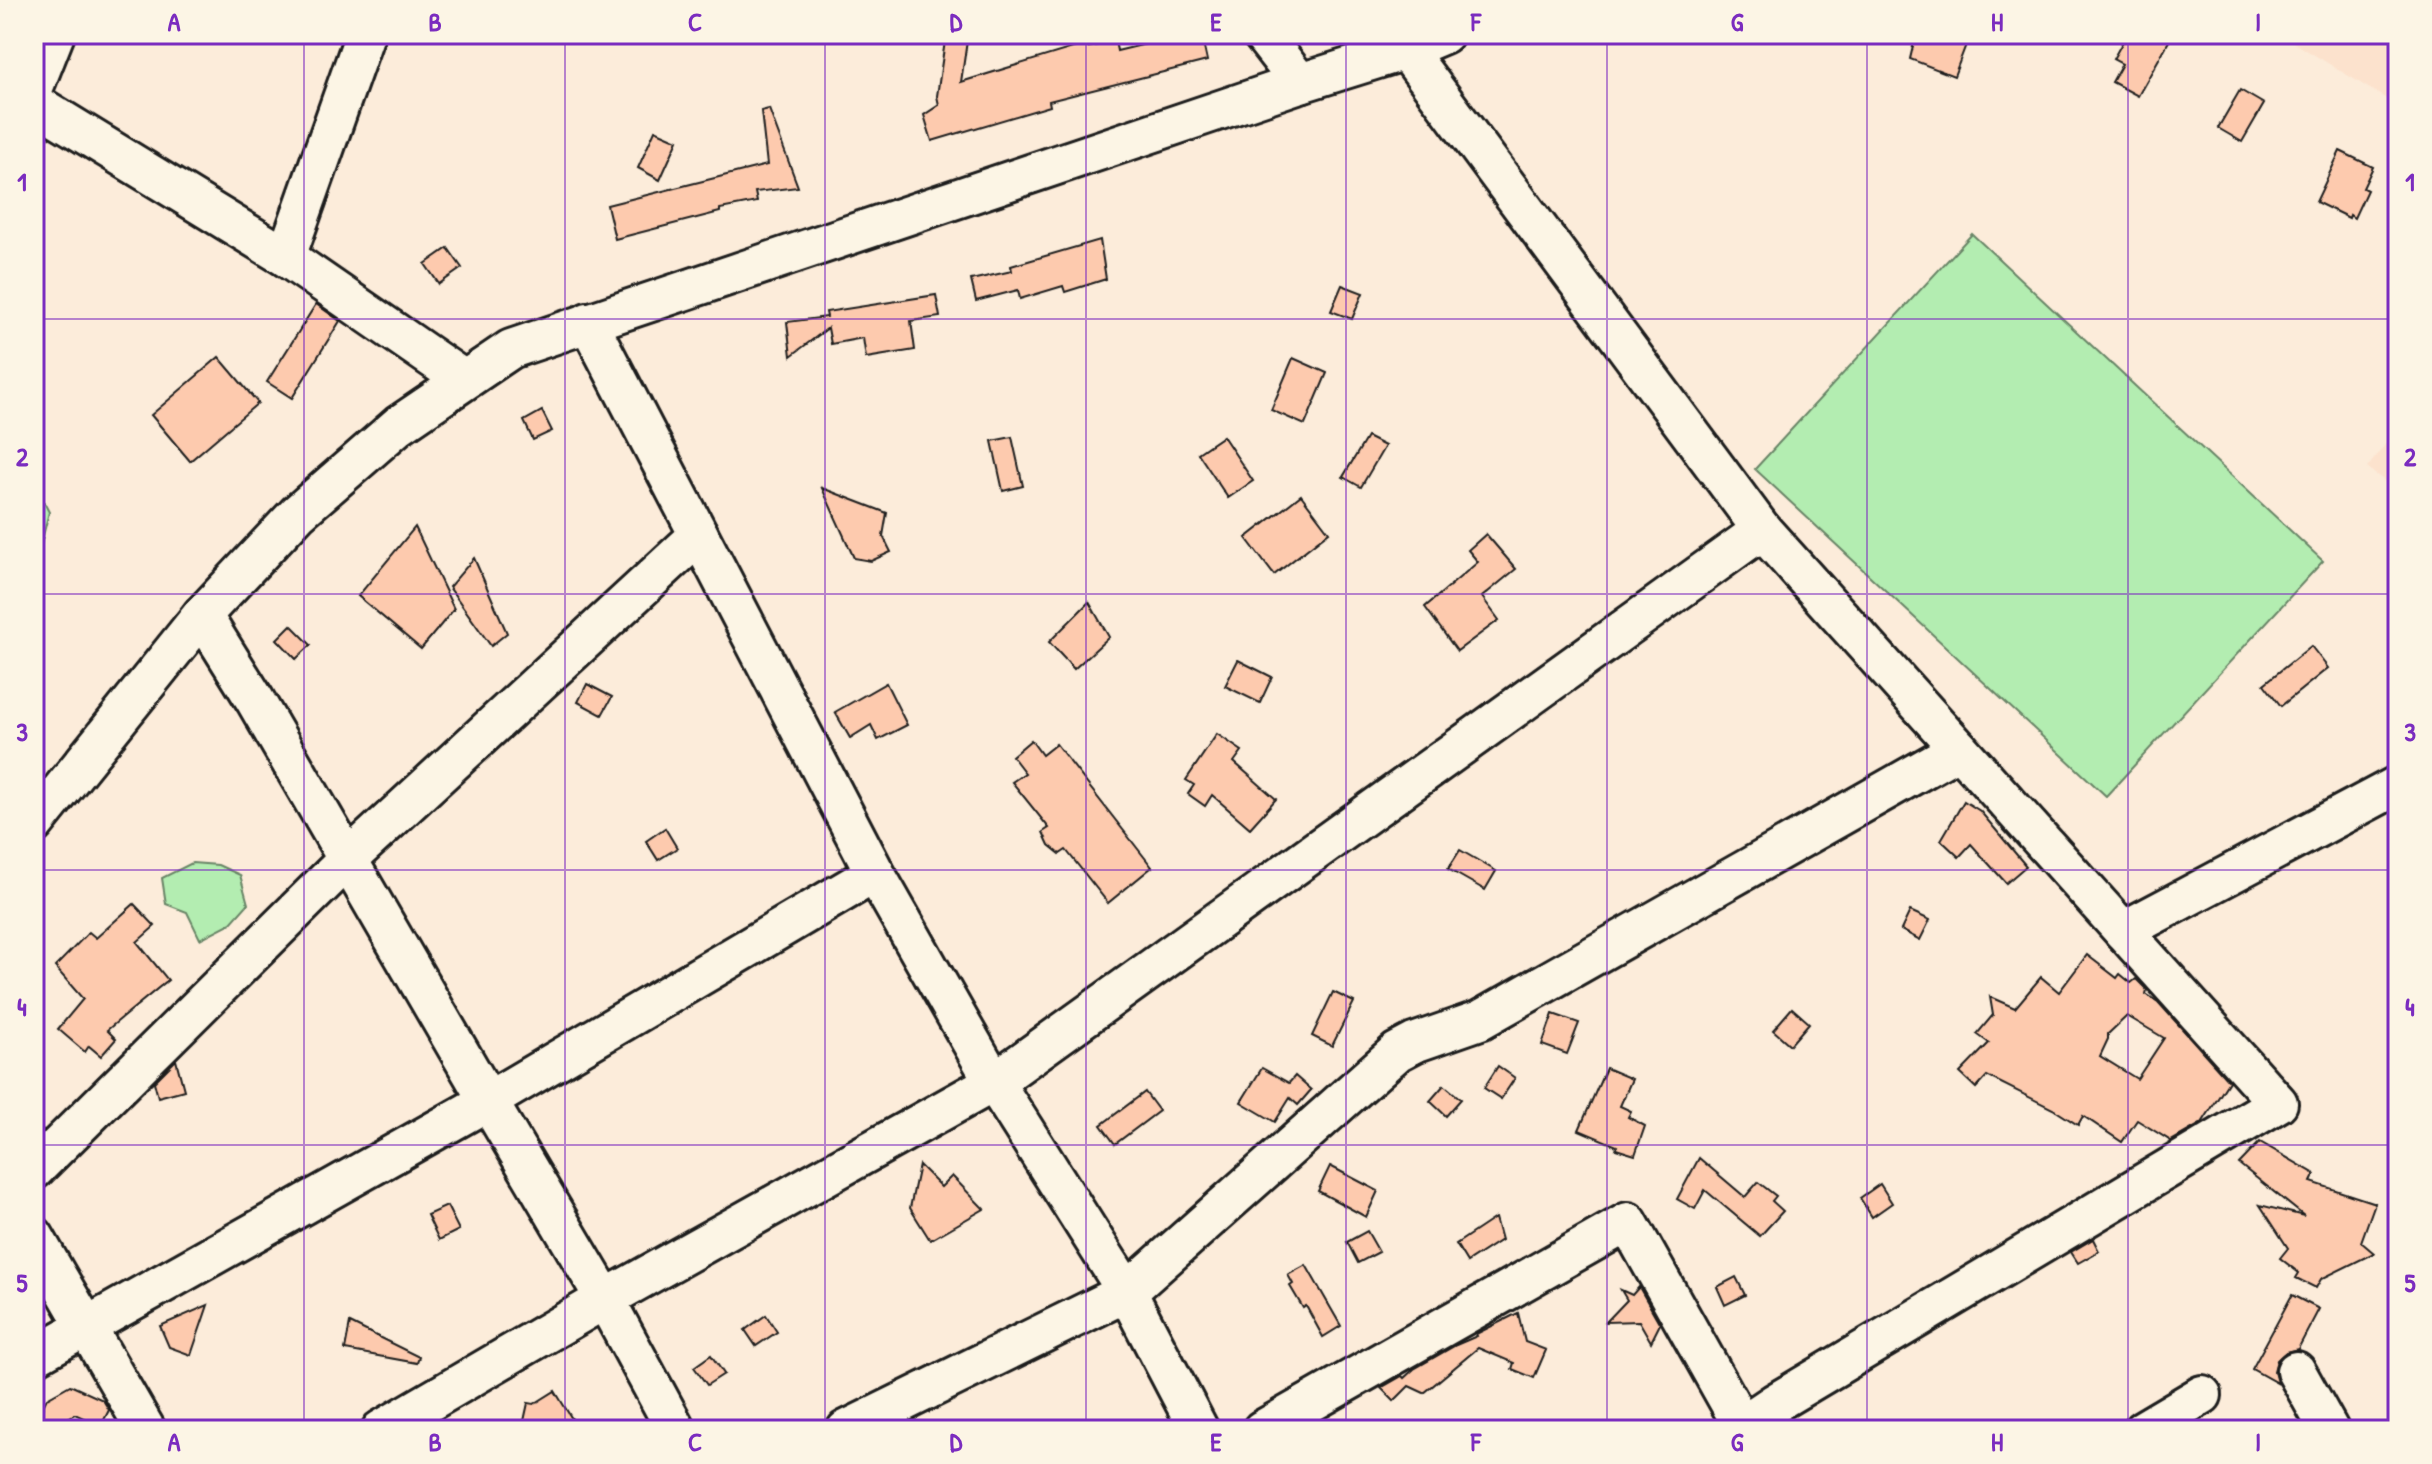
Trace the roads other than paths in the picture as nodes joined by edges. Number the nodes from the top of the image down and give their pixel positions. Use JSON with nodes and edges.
{"nodes":[{"id":1,"x":55,"y":34,"type":"edge"},
{"id":2,"x":365,"y":34,"type":"edge"},
{"id":3,"x":1262,"y":34,"type":"edge"},
{"id":4,"x":1444,"y":34,"type":"edge"},
{"id":5,"x":1406,"y":50,"type":"junction"},
{"id":6,"x":1300,"y":83,"type":"junction"},
{"id":7,"x":34,"y":87,"type":"edge"},
{"id":8,"x":34,"y":103,"type":"edge"},
{"id":9,"x":286,"y":257,"type":"junction"},
{"id":10,"x":588,"y":322,"type":"junction"},
{"id":11,"x":464,"y":380,"type":"junction"},
{"id":12,"x":1762,"y":530,"type":"junction"},
{"id":13,"x":699,"y":535,"type":"junction"},
{"id":14,"x":202,"y":615,"type":"junction"},
{"id":15,"x":1959,"y":749,"type":"junction"},
{"id":16,"x":2398,"y":785,"type":"edge"},
{"id":17,"x":34,"y":824,"type":"edge"},
{"id":18,"x":347,"y":860,"type":"junction"},
{"id":19,"x":875,"y":873,"type":"junction"},
{"id":20,"x":2123,"y":931,"type":"junction"},
{"id":21,"x":994,"y":1082,"type":"junction"},
{"id":22,"x":488,"y":1101,"type":"junction"},
{"id":23,"x":34,"y":1170,"type":"edge"},
{"id":24,"x":34,"y":1236,"type":"edge"},
{"id":25,"x":1127,"y":1292,"type":"junction"},
{"id":26,"x":605,"y":1299,"type":"junction"},
{"id":27,"x":86,"y":1326,"type":"junction"},
{"id":28,"x":34,"y":1356,"type":"edge"},
{"id":29,"x":2296,"y":1371,"type":"dead end"},
{"id":30,"x":2202,"y":1395,"type":"dead end"},
{"id":31,"x":1783,"y":1416,"type":"edge"},
{"id":32,"x":1738,"y":1428,"type":"edge"},
{"id":33,"x":146,"y":1430,"type":"edge"},
{"id":34,"x":381,"y":1430,"type":"edge"},
{"id":35,"x":676,"y":1430,"type":"edge"},
{"id":36,"x":846,"y":1430,"type":"edge"},
{"id":37,"x":1199,"y":1430,"type":"edge"},
{"id":38,"x":1262,"y":1430,"type":"edge"},
{"id":39,"x":2143,"y":1430,"type":"edge"},
{"id":40,"x":2329,"y":1430,"type":"edge"}],
"edges":[{"from":1,"to":7,"type":"street"},
{"from":2,"to":9,"type":"street"},
{"from":3,"to":6,"type":"street"},
{"from":4,"to":5,"type":"street"},
{"from":5,"to":6,"type":"street"},
{"from":5,"to":12,"type":"street"},
{"from":6,"to":10,"type":"street"},
{"from":8,"to":9,"type":"street"},
{"from":9,"to":11,"type":"street"},
{"from":10,"to":11,"type":"street"},
{"from":10,"to":13,"type":"street"},
{"from":11,"to":14,"type":"street"},
{"from":12,"to":15,"type":"street"},
{"from":12,"to":21,"type":"street"},
{"from":13,"to":18,"type":"street"},
{"from":13,"to":19,"type":"street"},
{"from":14,"to":17,"type":"street"},
{"from":14,"to":18,"type":"street"},
{"from":15,"to":20,"type":"street"},
{"from":15,"to":25,"type":"street"},
{"from":16,"to":20,"type":"street"},
{"from":18,"to":22,"type":"street"},
{"from":18,"to":23,"type":"street"},
{"from":19,"to":21,"type":"street"},
{"from":19,"to":22,"type":"street"},
{"from":20,"to":31,"type":"street"},
{"from":21,"to":25,"type":"street"},
{"from":21,"to":26,"type":"street"},
{"from":22,"to":26,"type":"street"},
{"from":22,"to":27,"type":"street"},
{"from":24,"to":27,"type":"street"},
{"from":25,"to":36,"type":"street"},
{"from":25,"to":37,"type":"street"},
{"from":26,"to":34,"type":"street"},
{"from":26,"to":35,"type":"street"},
{"from":27,"to":28,"type":"street"},
{"from":27,"to":33,"type":"street"},
{"from":29,"to":40,"type":"street"},
{"from":30,"to":39,"type":"street"},
{"from":31,"to":32,"type":"street"},
{"from":32,"to":38,"type":"street"}]}
